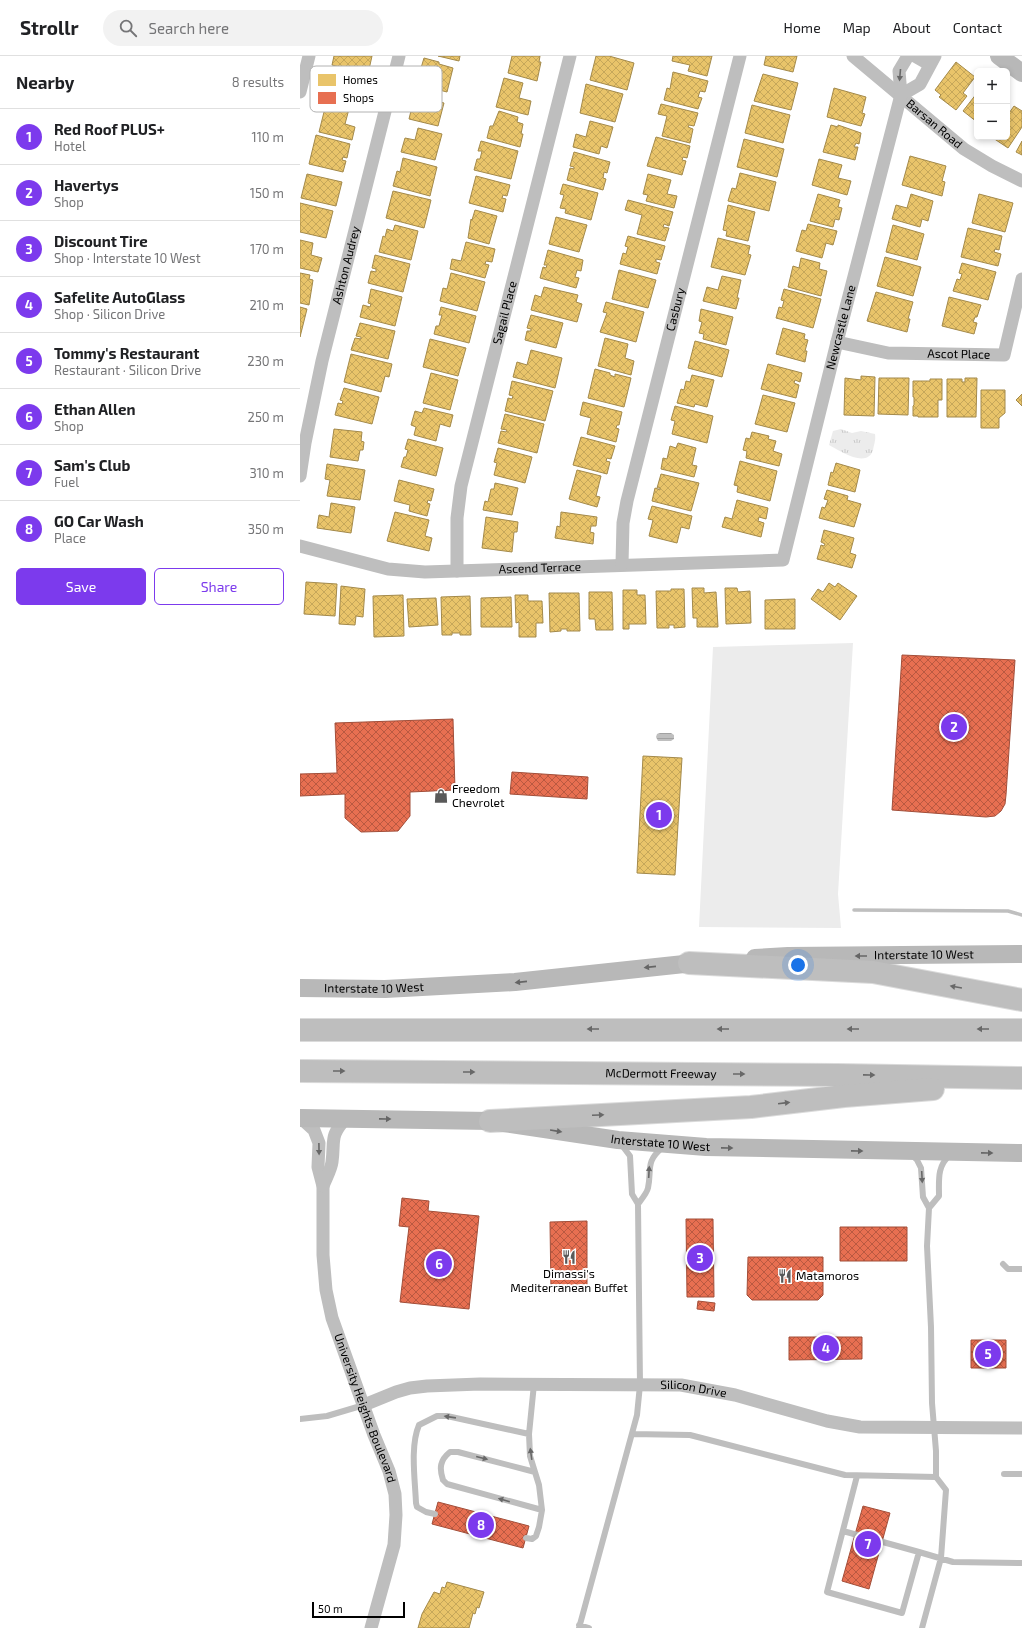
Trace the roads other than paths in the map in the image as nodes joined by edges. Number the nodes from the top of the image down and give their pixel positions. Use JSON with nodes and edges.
{"nodes":[{"id":1,"x":400,"y":56,"type":"edge"},
{"id":2,"x":570,"y":56,"type":"edge"},
{"id":3,"x":740,"y":56,"type":"edge"},
{"id":4,"x":853,"y":56,"type":"edge"},
{"id":5,"x":908,"y":56,"type":"edge"},
{"id":6,"x":915,"y":56,"type":"edge"},
{"id":7,"x":999,"y":56,"type":"edge"},
{"id":8,"x":306,"y":59,"type":"edge"},
{"id":9,"x":932,"y":60,"type":"edge"},
{"id":10,"x":397,"y":66,"type":"edge"},
{"id":11,"x":1022,"y":73,"type":"edge"},
{"id":12,"x":300,"y":92,"type":"edge"},
{"id":13,"x":900,"y":95,"type":"junction"},
{"id":14,"x":386,"y":112,"type":"edge"},
{"id":15,"x":1022,"y":181,"type":"edge"},
{"id":16,"x":1022,"y":279,"type":"edge"},
{"id":17,"x":837,"y":342,"type":"junction"},
{"id":18,"x":300,"y":476,"type":"edge"},
{"id":19,"x":300,"y":546,"type":"edge"},
{"id":20,"x":784,"y":560,"type":"joint"},
{"id":21,"x":622,"y":564,"type":"junction"},
{"id":22,"x":457,"y":571,"type":"junction"},
{"id":23,"x":1022,"y":954,"type":"edge"},
{"id":24,"x":689,"y":963,"type":"junction"},
{"id":25,"x":300,"y":988,"type":"edge"},
{"id":26,"x":1022,"y":1000,"type":"edge"},
{"id":27,"x":300,"y":1030,"type":"edge"},
{"id":28,"x":1022,"y":1030,"type":"edge"},
{"id":29,"x":300,"y":1071,"type":"edge"},
{"id":30,"x":1022,"y":1078,"type":"edge"},
{"id":31,"x":1022,"y":1085,"type":"edge"},
{"id":32,"x":300,"y":1118,"type":"edge"},
{"id":33,"x":346,"y":1118,"type":"junction"},
{"id":34,"x":490,"y":1121,"type":"junction"},
{"id":35,"x":618,"y":1140,"type":"junction"},
{"id":36,"x":667,"y":1144,"type":"junction"},
{"id":37,"x":904,"y":1152,"type":"junction"},
{"id":38,"x":952,"y":1152,"type":"junction"},
{"id":39,"x":1022,"y":1153,"type":"edge"},
{"id":40,"x":323,"y":1186,"type":"junction"},
{"id":41,"x":638,"y":1204,"type":"junction"},
{"id":42,"x":929,"y":1208,"type":"junction"},
{"id":43,"x":1003,"y":1264,"type":"dead end"},
{"id":44,"x":1022,"y":1269,"type":"edge"},
{"id":45,"x":534,"y":1384,"type":"junction"},
{"id":46,"x":640,"y":1385,"type":"junction"},
{"id":47,"x":364,"y":1404,"type":"junction"},
{"id":48,"x":300,"y":1419,"type":"edge"},
{"id":49,"x":934,"y":1428,"type":"junction"},
{"id":50,"x":1022,"y":1428,"type":"edge"},
{"id":51,"x":529,"y":1434,"type":"junction"},
{"id":52,"x":632,"y":1434,"type":"junction"},
{"id":53,"x":535,"y":1472,"type":"junction"},
{"id":54,"x":1004,"y":1474,"type":"dead end"},
{"id":55,"x":1022,"y":1474,"type":"edge"},
{"id":56,"x":857,"y":1476,"type":"junction"},
{"id":57,"x":936,"y":1477,"type":"junction"},
{"id":58,"x":542,"y":1510,"type":"junction"},
{"id":59,"x":435,"y":1514,"type":"dead end"},
{"id":60,"x":843,"y":1531,"type":"junction"},
{"id":61,"x":526,"y":1538,"type":"dead end"},
{"id":62,"x":919,"y":1552,"type":"junction"},
{"id":63,"x":941,"y":1558,"type":"junction"},
{"id":64,"x":1022,"y":1563,"type":"edge"},
{"id":65,"x":579,"y":1627,"type":"edge"},
{"id":66,"x":370,"y":1628,"type":"edge"},
{"id":67,"x":589,"y":1628,"type":"edge"},
{"id":68,"x":922,"y":1628,"type":"edge"}],
"edges":[{"from":1,"to":10,"type":"street","name":"Ashton Audrey"},
{"from":2,"to":22,"type":"street","name":"Sagail Place"},
{"from":3,"to":21,"type":"street","name":"Casbury"},
{"from":4,"to":13,"type":"street","name":"Barsan Road"},
{"from":5,"to":13,"type":"street","name":"Newcastle Lane","one_way":true},
{"from":6,"to":9,"type":"street"},
{"from":7,"to":11,"type":"main road"},
{"from":8,"to":12,"type":"street"},
{"from":9,"to":13,"type":"street"},
{"from":13,"to":15,"type":"street","name":"Barsan Road"},
{"from":13,"to":17,"type":"street","name":"Newcastle Lane"},
{"from":14,"to":18,"type":"street","name":"Ashton Audrey"},
{"from":16,"to":17,"type":"street","name":"Ascot Place"},
{"from":17,"to":20,"type":"street","name":"Newcastle Lane"},
{"from":19,"to":22,"type":"street","name":"Ascend Terrace"},
{"from":20,"to":21,"type":"street","name":"Ascend Terrace"},
{"from":21,"to":22,"type":"street","name":"Ascend Terrace"},
{"from":23,"to":24,"type":"main road","name":"Interstate 10 West","one_way":true},
{"from":24,"to":25,"type":"main road","name":"Interstate 10 West","one_way":true},
{"from":26,"to":24,"type":"highway","one_way":true},
{"from":28,"to":27,"type":"highway","one_way":true},
{"from":29,"to":30,"type":"highway","name":"McDermott Freeway","one_way":true},
{"from":34,"to":31,"type":"highway","one_way":true},
{"from":32,"to":33,"type":"main road","name":"Interstate 10 West"},
{"from":32,"to":40,"type":"street","name":"University Heights Boulevard","one_way":true},
{"from":33,"to":34,"type":"main road","name":"Interstate 10 West","one_way":true},
{"from":33,"to":40,"type":"street","name":"University Heights Boulevard"},
{"from":34,"to":35,"type":"main road","name":"Interstate 10 West","one_way":true},
{"from":35,"to":36,"type":"main road","name":"Interstate 10 West"},
{"from":35,"to":41,"type":"lane"},
{"from":36,"to":37,"type":"main road","name":"Interstate 10 West","one_way":true},
{"from":41,"to":36,"type":"lane","one_way":true},
{"from":37,"to":38,"type":"main road","name":"Interstate 10 West"},
{"from":37,"to":42,"type":"lane","one_way":true},
{"from":38,"to":39,"type":"main road","name":"Interstate 10 West","one_way":true},
{"from":38,"to":42,"type":"lane"},
{"from":40,"to":47,"type":"street","name":"University Heights Boulevard"},
{"from":41,"to":46,"type":"lane"},
{"from":42,"to":49,"type":"lane"},
{"from":43,"to":44,"type":"lane"},
{"from":45,"to":46,"type":"street","name":"Silicon Drive"},
{"from":45,"to":47,"type":"street","name":"Silicon Drive"},
{"from":45,"to":51,"type":"lane"},
{"from":46,"to":49,"type":"street","name":"Silicon Drive"},
{"from":46,"to":52,"type":"lane"},
{"from":47,"to":48,"type":"lane"},
{"from":47,"to":66,"type":"street","name":"University Heights Boulevard"},
{"from":49,"to":50,"type":"street","name":"Silicon Drive"},
{"from":49,"to":57,"type":"lane"},
{"from":53,"to":51,"type":"lane","one_way":true},
{"from":51,"to":59,"type":"lane","one_way":true},
{"from":52,"to":56,"type":"lane"},
{"from":52,"to":65,"type":"lane"},
{"from":53,"to":58,"type":"lane"},
{"from":58,"to":53,"type":"lane","one_way":true},
{"from":54,"to":55,"type":"lane"},
{"from":56,"to":57,"type":"lane"},
{"from":56,"to":60,"type":"lane"},
{"from":57,"to":63,"type":"lane"},
{"from":58,"to":61,"type":"lane"},
{"from":60,"to":62,"type":"lane"},
{"from":60,"to":62,"type":"lane"},
{"from":62,"to":63,"type":"lane"},
{"from":63,"to":64,"type":"lane"},
{"from":63,"to":68,"type":"lane"},
{"from":65,"to":67,"type":"lane"}]}
